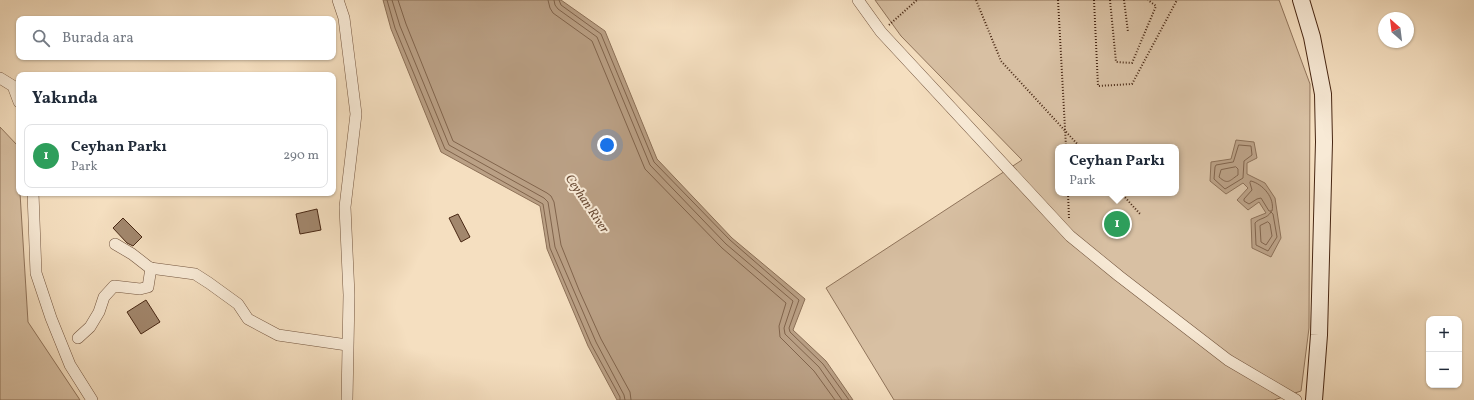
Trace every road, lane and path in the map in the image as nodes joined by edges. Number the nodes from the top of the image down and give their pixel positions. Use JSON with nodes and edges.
{"nodes":[{"id":1,"x":338,"y":0,"type":"edge"},
{"id":2,"x":858,"y":0,"type":"edge"},
{"id":3,"x":916,"y":0,"type":"edge"},
{"id":4,"x":976,"y":0,"type":"edge"},
{"id":5,"x":1058,"y":0,"type":"edge"},
{"id":6,"x":1094,"y":0,"type":"edge"},
{"id":7,"x":1110,"y":0,"type":"edge"},
{"id":8,"x":1124,"y":0,"type":"edge"},
{"id":9,"x":1148,"y":0,"type":"edge"},
{"id":10,"x":1177,"y":0,"type":"edge"},
{"id":11,"x":1301,"y":0,"type":"edge"},
{"id":12,"x":881,"y":32,"type":"junction"},
{"id":13,"x":1128,"y":32,"type":"dead end"},
{"id":14,"x":0,"y":78,"type":"edge"},
{"id":15,"x":16,"y":92,"type":"edge"},
{"id":16,"x":1066,"y":131,"type":"junction"},
{"id":17,"x":1066,"y":144,"type":"edge"},
{"id":18,"x":1077,"y":144,"type":"edge"},
{"id":19,"x":32,"y":196,"type":"edge"},
{"id":20,"x":1068,"y":196,"type":"edge"},
{"id":21,"x":1124,"y":196,"type":"edge"},
{"id":22,"x":1141,"y":215,"type":"dead end"},
{"id":23,"x":1070,"y":236,"type":"junction"},
{"id":24,"x":115,"y":244,"type":"dead end"},
{"id":25,"x":151,"y":268,"type":"junction"},
{"id":26,"x":78,"y":338,"type":"dead end"},
{"id":27,"x":347,"y":345,"type":"junction"},
{"id":28,"x":92,"y":400,"type":"edge"},
{"id":29,"x":347,"y":400,"type":"edge"},
{"id":30,"x":1296,"y":400,"type":"edge"},
{"id":31,"x":1314,"y":400,"type":"edge"}],
"edges":[{"from":1,"to":27,"type":"street"},
{"from":2,"to":12,"type":"street"},
{"from":3,"to":12,"type":"path"},
{"from":4,"to":16,"type":"path"},
{"from":5,"to":16,"type":"path"},
{"from":6,"to":10,"type":"path"},
{"from":7,"to":9,"type":"path"},
{"from":8,"to":13,"type":"path"},
{"from":11,"to":31,"type":"street"},
{"from":12,"to":23,"type":"street"},
{"from":14,"to":15,"type":"street"},
{"from":16,"to":17,"type":"path"},
{"from":16,"to":18,"type":"path"},
{"from":19,"to":28,"type":"street"},
{"from":20,"to":23,"type":"path"},
{"from":21,"to":22,"type":"path"},
{"from":23,"to":30,"type":"street"},
{"from":24,"to":25,"type":"street"},
{"from":25,"to":26,"type":"street"},
{"from":25,"to":27,"type":"street"},
{"from":27,"to":29,"type":"street"}]}
